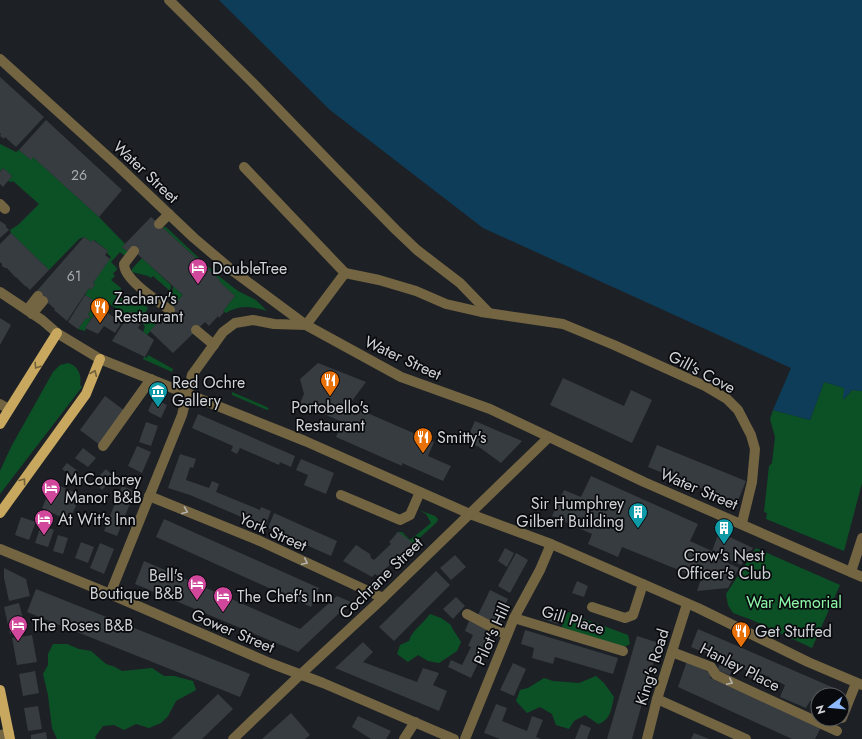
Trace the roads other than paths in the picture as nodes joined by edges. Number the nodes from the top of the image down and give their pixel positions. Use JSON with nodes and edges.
{"nodes":[{"id":1,"x":169,"y":0,"type":"edge"},
{"id":2,"x":0,"y":58,"type":"edge"},
{"id":3,"x":244,"y":167,"type":"dead end"},
{"id":4,"x":169,"y":214,"type":"junction"},
{"id":5,"x":159,"y":224,"type":"dead end"},
{"id":6,"x":134,"y":251,"type":"dead end"},
{"id":7,"x":345,"y":272,"type":"junction"},
{"id":8,"x":0,"y":292,"type":"edge"},
{"id":9,"x":41,"y":299,"type":"dead end"},
{"id":10,"x":170,"y":310,"type":"tunnel mouth"},
{"id":11,"x":29,"y":312,"type":"junction"},
{"id":12,"x":489,"y":312,"type":"junction"},
{"id":13,"x":306,"y":326,"type":"junction"},
{"id":14,"x":196,"y":330,"type":"tunnel mouth"},
{"id":15,"x":57,"y":333,"type":"junction"},
{"id":16,"x":214,"y":345,"type":"junction"},
{"id":17,"x":100,"y":359,"type":"junction"},
{"id":18,"x":150,"y":379,"type":"junction"},
{"id":19,"x":188,"y":394,"type":"junction"},
{"id":20,"x":5,"y":407,"type":"edge"},
{"id":21,"x":0,"y":424,"type":"edge"},
{"id":22,"x":549,"y":437,"type":"junction"},
{"id":23,"x":103,"y":446,"type":"dead end"},
{"id":24,"x":420,"y":492,"type":"junction"},
{"id":25,"x":149,"y":496,"type":"junction"},
{"id":26,"x":341,"y":496,"type":"dead end"},
{"id":27,"x":0,"y":513,"type":"edge"},
{"id":28,"x":470,"y":514,"type":"junction"},
{"id":29,"x":742,"y":523,"type":"junction"},
{"id":30,"x":862,"y":538,"type":"edge"},
{"id":31,"x":551,"y":544,"type":"junction"},
{"id":32,"x":0,"y":549,"type":"edge"},
{"id":33,"x":851,"y":572,"type":"junction"},
{"id":34,"x":862,"y":577,"type":"edge"},
{"id":35,"x":643,"y":584,"type":"junction"},
{"id":36,"x":110,"y":594,"type":"junction"},
{"id":37,"x":383,"y":598,"type":"junction"},
{"id":38,"x":687,"y":604,"type":"junction"},
{"id":39,"x":592,"y":607,"type":"dead end"},
{"id":40,"x":467,"y":614,"type":"dead end"},
{"id":41,"x":514,"y":618,"type":"junction"},
{"id":42,"x":507,"y":635,"type":"junction"},
{"id":43,"x":623,"y":651,"type":"dead end"},
{"id":44,"x":672,"y":652,"type":"junction"},
{"id":45,"x":300,"y":675,"type":"junction"},
{"id":46,"x":859,"y":684,"type":"edge"},
{"id":47,"x":0,"y":690,"type":"edge"},
{"id":48,"x":657,"y":699,"type":"junction"},
{"id":49,"x":850,"y":702,"type":"edge"},
{"id":50,"x":415,"y":722,"type":"junction"},
{"id":51,"x":835,"y":735,"type":"edge"},
{"id":52,"x":6,"y":736,"type":"edge"},
{"id":53,"x":233,"y":739,"type":"edge"},
{"id":54,"x":404,"y":739,"type":"edge"},
{"id":55,"x":454,"y":739,"type":"edge"},
{"id":56,"x":465,"y":739,"type":"edge"},
{"id":57,"x":647,"y":739,"type":"edge"},
{"id":58,"x":746,"y":739,"type":"edge"}],
"edges":[{"from":1,"to":12,"type":"street"},
{"from":2,"to":4,"type":"street","name":"Water Street"},
{"from":3,"to":7,"type":"street"},
{"from":4,"to":5,"type":"street"},
{"from":4,"to":13,"type":"street","name":"Water Street"},
{"from":6,"to":10,"type":"street"},
{"from":7,"to":12,"type":"street","name":"Gill's Cove"},
{"from":7,"to":13,"type":"street"},
{"from":8,"to":11,"type":"street"},
{"from":9,"to":11,"type":"street"},
{"from":11,"to":15,"type":"street"},
{"from":12,"to":29,"type":"street","name":"Gill's Cove"},
{"from":13,"to":16,"type":"street"},
{"from":13,"to":22,"type":"street","name":"Water Street"},
{"from":14,"to":16,"type":"street"},
{"from":15,"to":17,"type":"street"},
{"from":15,"to":20,"type":"main road","one_way":true},
{"from":16,"to":19,"type":"street"},
{"from":17,"to":18,"type":"street"},
{"from":27,"to":17,"type":"main road","one_way":true},
{"from":18,"to":19,"type":"street"},
{"from":18,"to":23,"type":"street"},
{"from":19,"to":24,"type":"street"},
{"from":19,"to":25,"type":"street"},
{"from":20,"to":21,"type":"main road"},
{"from":22,"to":28,"type":"street","name":"Cochrane Street"},
{"from":22,"to":29,"type":"street","name":"Water Street"},
{"from":24,"to":26,"type":"street"},
{"from":24,"to":28,"type":"street"},
{"from":25,"to":36,"type":"street"},
{"from":25,"to":37,"type":"street","name":"York Street","one_way":true},
{"from":28,"to":31,"type":"street"},
{"from":28,"to":37,"type":"street","name":"Cochrane Street"},
{"from":29,"to":33,"type":"street","name":"Water Street"},
{"from":30,"to":33,"type":"street"},
{"from":31,"to":35,"type":"street"},
{"from":31,"to":41,"type":"street","name":"Pilot's Hill"},
{"from":32,"to":36,"type":"street","name":"Gower Street"},
{"from":33,"to":34,"type":"street","name":"Water Street"},
{"from":35,"to":38,"type":"street"},
{"from":35,"to":39,"type":"street"},
{"from":36,"to":45,"type":"street","name":"Gower Street"},
{"from":37,"to":45,"type":"street","name":"Cochrane Street"},
{"from":38,"to":44,"type":"street","name":"King's Road"},
{"from":38,"to":46,"type":"street"},
{"from":40,"to":42,"type":"street"},
{"from":41,"to":42,"type":"street","name":"Pilot's Hill"},
{"from":41,"to":43,"type":"street","name":"Gill Place"},
{"from":42,"to":56,"type":"street","name":"Pilot's Hill"},
{"from":44,"to":48,"type":"street","name":"King's Road"},
{"from":44,"to":51,"type":"street","name":"Hanley Place","one_way":true},
{"from":45,"to":50,"type":"street","name":"Gower Street"},
{"from":45,"to":53,"type":"street","name":"Cochrane Street"},
{"from":46,"to":49,"type":"street"},
{"from":47,"to":52,"type":"main road"},
{"from":48,"to":57,"type":"street","name":"King's Road"},
{"from":48,"to":58,"type":"street"},
{"from":50,"to":54,"type":"street"},
{"from":50,"to":55,"type":"street","name":"Gower Street"}]}
